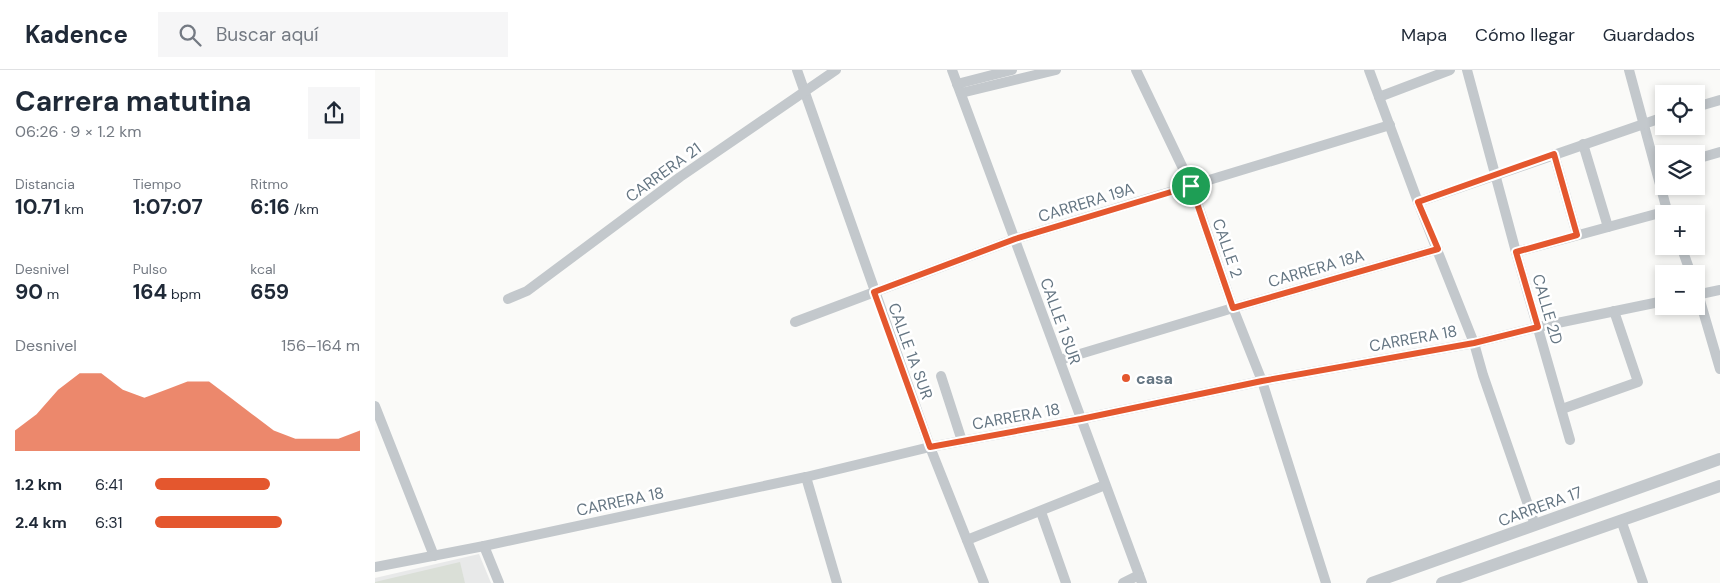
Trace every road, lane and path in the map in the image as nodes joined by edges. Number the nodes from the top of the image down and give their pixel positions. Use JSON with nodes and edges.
{"nodes":[{"id":1,"x":797,"y":70,"type":"edge"},
{"id":2,"x":836,"y":70,"type":"edge"},
{"id":3,"x":952,"y":70,"type":"edge"},
{"id":4,"x":1012,"y":70,"type":"edge"},
{"id":5,"x":1056,"y":70,"type":"edge"},
{"id":6,"x":1136,"y":70,"type":"edge"},
{"id":7,"x":1369,"y":70,"type":"edge"},
{"id":8,"x":1450,"y":70,"type":"edge"},
{"id":9,"x":1467,"y":70,"type":"edge"},
{"id":10,"x":1629,"y":70,"type":"edge"},
{"id":11,"x":959,"y":89,"type":"junction"},
{"id":12,"x":804,"y":92,"type":"junction"},
{"id":13,"x":1379,"y":97,"type":"junction"},
{"id":14,"x":1720,"y":100,"type":"edge"},
{"id":15,"x":1705,"y":104,"type":"edge"},
{"id":16,"x":1655,"y":120,"type":"edge"},
{"id":17,"x":1644,"y":123,"type":"junction"},
{"id":18,"x":1390,"y":124,"type":"junction"},
{"id":19,"x":1583,"y":144,"type":"junction"},
{"id":20,"x":1720,"y":152,"type":"edge"},
{"id":21,"x":1655,"y":153,"type":"edge"},
{"id":22,"x":1554,"y":154,"type":"junction"},
{"id":23,"x":1705,"y":156,"type":"edge"},
{"id":24,"x":1495,"y":175,"type":"junction"},
{"id":25,"x":1191,"y":186,"type":"junction"},
{"id":26,"x":1418,"y":202,"type":"junction"},
{"id":27,"x":1655,"y":215,"type":"edge"},
{"id":28,"x":1608,"y":227,"type":"junction"},
{"id":29,"x":1577,"y":235,"type":"junction"},
{"id":30,"x":1015,"y":239,"type":"junction"},
{"id":31,"x":1438,"y":249,"type":"junction"},
{"id":32,"x":1516,"y":252,"type":"junction"},
{"id":33,"x":1720,"y":290,"type":"edge"},
{"id":34,"x":1705,"y":291,"type":"edge"},
{"id":35,"x":874,"y":292,"type":"junction"},
{"id":36,"x":508,"y":299,"type":"dead end"},
{"id":37,"x":1655,"y":303,"type":"edge"},
{"id":38,"x":1233,"y":308,"type":"junction"},
{"id":39,"x":1614,"y":311,"type":"junction"},
{"id":40,"x":1704,"y":315,"type":"edge"},
{"id":41,"x":795,"y":322,"type":"dead end"},
{"id":42,"x":1538,"y":327,"type":"junction"},
{"id":43,"x":1474,"y":343,"type":"junction"},
{"id":44,"x":1060,"y":360,"type":"junction"},
{"id":45,"x":1720,"y":369,"type":"edge"},
{"id":46,"x":941,"y":376,"type":"dead end"},
{"id":47,"x":1262,"y":381,"type":"junction"},
{"id":48,"x":375,"y":406,"type":"edge"},
{"id":49,"x":1562,"y":409,"type":"junction"},
{"id":50,"x":1081,"y":419,"type":"junction"},
{"id":51,"x":1570,"y":440,"type":"dead end"},
{"id":52,"x":962,"y":441,"type":"junction"},
{"id":53,"x":930,"y":447,"type":"junction"},
{"id":54,"x":1720,"y":459,"type":"edge"},
{"id":55,"x":806,"y":477,"type":"junction"},
{"id":56,"x":1105,"y":485,"type":"junction"},
{"id":57,"x":1720,"y":486,"type":"edge"},
{"id":58,"x":1041,"y":512,"type":"junction"},
{"id":59,"x":1621,"y":520,"type":"junction"},
{"id":60,"x":1535,"y":525,"type":"junction"},
{"id":61,"x":967,"y":540,"type":"junction"},
{"id":62,"x":484,"y":546,"type":"junction"},
{"id":63,"x":434,"y":556,"type":"junction"},
{"id":64,"x":375,"y":567,"type":"edge"},
{"id":65,"x":1141,"y":579,"type":"edge"},
{"id":66,"x":1462,"y":580,"type":"edge"},
{"id":67,"x":499,"y":583,"type":"edge"},
{"id":68,"x":837,"y":583,"type":"edge"},
{"id":69,"x":984,"y":583,"type":"edge"},
{"id":70,"x":1066,"y":583,"type":"edge"},
{"id":71,"x":1123,"y":583,"type":"edge"},
{"id":72,"x":1326,"y":583,"type":"edge"},
{"id":73,"x":1372,"y":583,"type":"edge"},
{"id":74,"x":1442,"y":583,"type":"edge"},
{"id":75,"x":1643,"y":583,"type":"edge"}],
"edges":[{"from":1,"to":12,"type":"street","name":"CALLE 1A SUR"},
{"from":2,"to":12,"type":"street","name":"CARRERA 21"},
{"from":3,"to":11,"type":"street","name":"CALLE 1 SUR"},
{"from":4,"to":11,"type":"street"},
{"from":5,"to":11,"type":"street"},
{"from":6,"to":25,"type":"street","name":"CALLE 2"},
{"from":7,"to":13,"type":"street"},
{"from":8,"to":13,"type":"street"},
{"from":9,"to":24,"type":"street","name":"CALLE 2D"},
{"from":10,"to":17,"type":"street"},
{"from":11,"to":30,"type":"street","name":"CALLE 1 SUR"},
{"from":12,"to":35,"type":"street","name":"CALLE 1A SUR"},
{"from":12,"to":36,"type":"street","name":"CARRERA 21"},
{"from":13,"to":18,"type":"street"},
{"from":14,"to":15,"type":"street"},
{"from":16,"to":17,"type":"street"},
{"from":17,"to":19,"type":"street"},
{"from":17,"to":21,"type":"street"},
{"from":18,"to":25,"type":"street","name":"CARRERA 19A"},
{"from":18,"to":26,"type":"street"},
{"from":19,"to":22,"type":"street"},
{"from":19,"to":28,"type":"street"},
{"from":20,"to":23,"type":"street"},
{"from":22,"to":24,"type":"street"},
{"from":22,"to":29,"type":"street"},
{"from":24,"to":26,"type":"street"},
{"from":24,"to":32,"type":"street","name":"CALLE 2D"},
{"from":25,"to":30,"type":"street","name":"CARRERA 19A"},
{"from":25,"to":38,"type":"street","name":"CALLE 2"},
{"from":26,"to":31,"type":"street"},
{"from":27,"to":28,"type":"street"},
{"from":28,"to":29,"type":"street"},
{"from":29,"to":32,"type":"street"},
{"from":30,"to":35,"type":"street","name":"CARRERA 19A"},
{"from":30,"to":44,"type":"street","name":"CALLE 1 SUR"},
{"from":31,"to":38,"type":"street","name":"CARRERA 18A"},
{"from":31,"to":43,"type":"street"},
{"from":32,"to":42,"type":"street","name":"CALLE 2D"},
{"from":33,"to":34,"type":"street"},
{"from":35,"to":41,"type":"street","name":"CARRERA 19A"},
{"from":35,"to":53,"type":"street","name":"CALLE 1A SUR"},
{"from":37,"to":39,"type":"street","name":"CARRERA 18"},
{"from":38,"to":44,"type":"street","name":"CARRERA 18A"},
{"from":38,"to":47,"type":"street","name":"CALLE 2"},
{"from":39,"to":42,"type":"street","name":"CARRERA 18"},
{"from":39,"to":49,"type":"street"},
{"from":40,"to":45,"type":"street"},
{"from":42,"to":43,"type":"street","name":"CARRERA 18"},
{"from":42,"to":49,"type":"street","name":"CALLE 2D"},
{"from":43,"to":47,"type":"street","name":"CARRERA 18"},
{"from":43,"to":60,"type":"street"},
{"from":44,"to":50,"type":"street","name":"CALLE 1 SUR"},
{"from":46,"to":52,"type":"street"},
{"from":47,"to":50,"type":"street","name":"CARRERA 18"},
{"from":47,"to":72,"type":"street","name":"CALLE 2"},
{"from":48,"to":63,"type":"street"},
{"from":49,"to":51,"type":"street","name":"CALLE 2D"},
{"from":50,"to":52,"type":"street","name":"CARRERA 18"},
{"from":50,"to":56,"type":"street","name":"CALLE 1 SUR"},
{"from":52,"to":53,"type":"street","name":"CARRERA 18"},
{"from":53,"to":55,"type":"street","name":"CARRERA 18"},
{"from":53,"to":61,"type":"street","name":"CALLE 1A SUR"},
{"from":54,"to":60,"type":"street","name":"CARRERA 17"},
{"from":55,"to":62,"type":"street","name":"CARRERA 18"},
{"from":55,"to":68,"type":"street"},
{"from":56,"to":58,"type":"street"},
{"from":56,"to":65,"type":"street","name":"CALLE 1 SUR"},
{"from":57,"to":59,"type":"street"},
{"from":58,"to":61,"type":"street"},
{"from":58,"to":70,"type":"street"},
{"from":59,"to":66,"type":"street"},
{"from":59,"to":75,"type":"street"},
{"from":60,"to":73,"type":"street","name":"CARRERA 17"},
{"from":61,"to":69,"type":"street","name":"CALLE 1A SUR"},
{"from":62,"to":63,"type":"street","name":"CARRERA 18"},
{"from":62,"to":67,"type":"street"},
{"from":63,"to":64,"type":"street","name":"CARRERA 18"},
{"from":65,"to":71,"type":"street"},
{"from":66,"to":74,"type":"street"}]}
